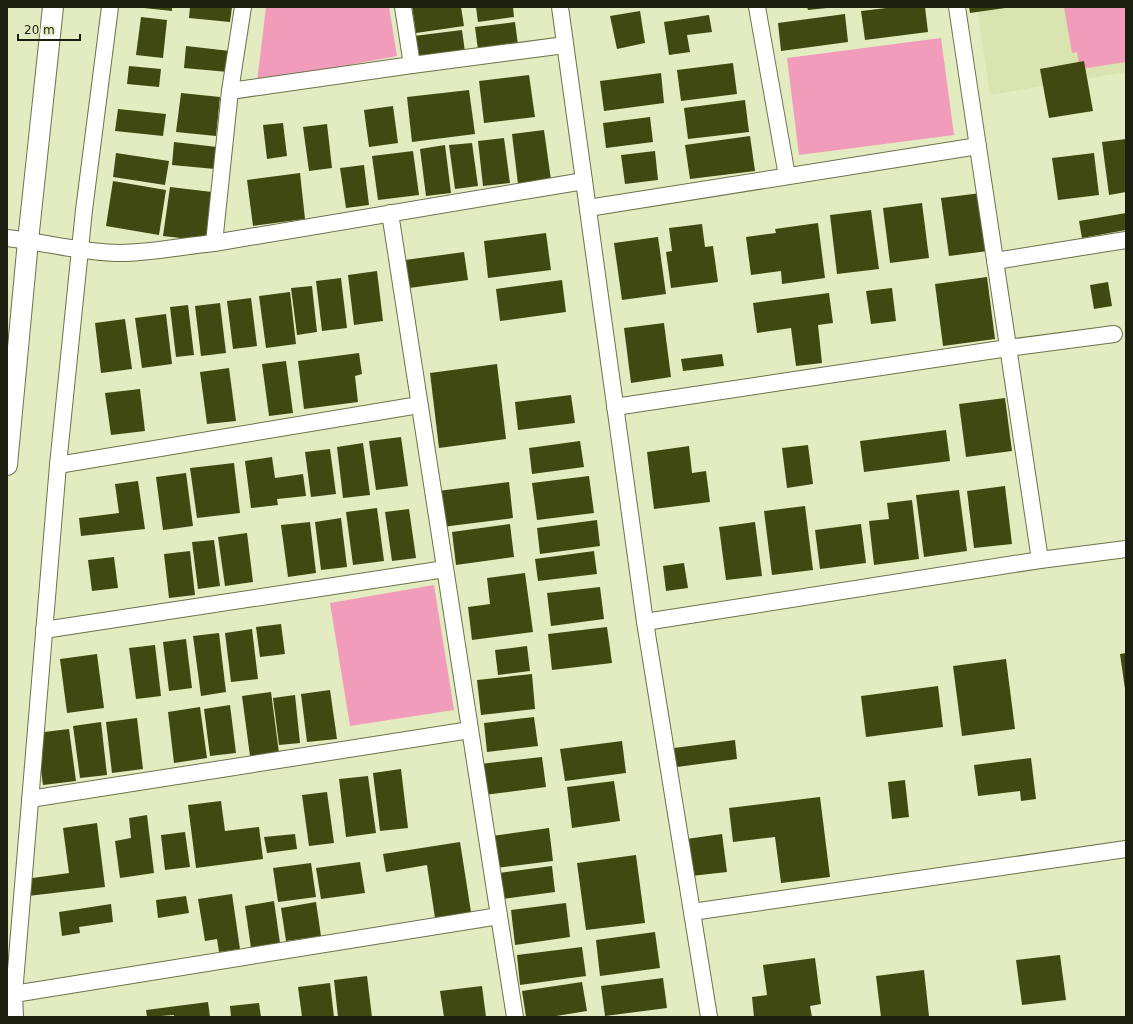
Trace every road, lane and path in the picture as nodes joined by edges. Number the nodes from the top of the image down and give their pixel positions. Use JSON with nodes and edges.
{"nodes":[{"id":1,"x":53,"y":7,"type":"edge"},
{"id":2,"x":110,"y":7,"type":"edge"},
{"id":3,"x":243,"y":7,"type":"edge"},
{"id":4,"x":402,"y":7,"type":"edge"},
{"id":5,"x":560,"y":7,"type":"edge"},
{"id":6,"x":758,"y":7,"type":"edge"},
{"id":7,"x":957,"y":7,"type":"edge"},
{"id":8,"x":565,"y":45,"type":"junction"},
{"id":9,"x":412,"y":65,"type":"junction"},
{"id":10,"x":230,"y":91,"type":"junction"},
{"id":11,"x":978,"y":146,"type":"junction"},
{"id":12,"x":787,"y":176,"type":"junction"},
{"id":13,"x":584,"y":181,"type":"junction"},
{"id":14,"x":588,"y":208,"type":"junction"},
{"id":15,"x":390,"y":213,"type":"junction"},
{"id":16,"x":7,"y":238,"type":"edge"},
{"id":17,"x":28,"y":240,"type":"junction"},
{"id":18,"x":1126,"y":240,"type":"edge"},
{"id":19,"x":214,"y":243,"type":"junction"},
{"id":20,"x":80,"y":250,"type":"junction"},
{"id":21,"x":995,"y":261,"type":"junction"},
{"id":22,"x":1114,"y":334,"type":"dead end"},
{"id":23,"x":1008,"y":348,"type":"junction"},
{"id":24,"x":420,"y":405,"type":"junction"},
{"id":25,"x":615,"y":407,"type":"junction"},
{"id":26,"x":7,"y":465,"type":"edge"},
{"id":27,"x":58,"y":465,"type":"junction"},
{"id":28,"x":1126,"y":549,"type":"edge"},
{"id":29,"x":1040,"y":560,"type":"junction"},
{"id":30,"x":445,"y":569,"type":"junction"},
{"id":31,"x":645,"y":622,"type":"junction"},
{"id":32,"x":44,"y":630,"type":"junction"},
{"id":33,"x":470,"y":730,"type":"junction"},
{"id":34,"x":30,"y":799,"type":"junction"},
{"id":35,"x":1126,"y":849,"type":"edge"},
{"id":36,"x":692,"y":912,"type":"junction"},
{"id":37,"x":499,"y":916,"type":"junction"},
{"id":38,"x":11,"y":993,"type":"edge"},
{"id":39,"x":15,"y":1017,"type":"edge"},
{"id":40,"x":516,"y":1017,"type":"edge"},
{"id":41,"x":709,"y":1017,"type":"edge"}],
"edges":[{"from":1,"to":17,"type":"street"},
{"from":2,"to":20,"type":"street"},
{"from":3,"to":10,"type":"street"},
{"from":4,"to":9,"type":"street"},
{"from":5,"to":8,"type":"street"},
{"from":6,"to":12,"type":"street"},
{"from":7,"to":11,"type":"street"},
{"from":8,"to":9,"type":"street"},
{"from":8,"to":13,"type":"street"},
{"from":9,"to":10,"type":"street"},
{"from":10,"to":19,"type":"street"},
{"from":11,"to":12,"type":"street"},
{"from":11,"to":21,"type":"street"},
{"from":12,"to":14,"type":"street"},
{"from":13,"to":14,"type":"street"},
{"from":13,"to":15,"type":"street"},
{"from":14,"to":25,"type":"street"},
{"from":15,"to":19,"type":"street"},
{"from":15,"to":24,"type":"street"},
{"from":16,"to":17,"type":"street"},
{"from":17,"to":20,"type":"street"},
{"from":17,"to":26,"type":"street"},
{"from":18,"to":21,"type":"street"},
{"from":19,"to":20,"type":"street"},
{"from":20,"to":27,"type":"street"},
{"from":21,"to":23,"type":"street"},
{"from":22,"to":23,"type":"street"},
{"from":23,"to":25,"type":"street"},
{"from":23,"to":29,"type":"street"},
{"from":24,"to":27,"type":"street"},
{"from":24,"to":30,"type":"street"},
{"from":25,"to":31,"type":"street"},
{"from":27,"to":32,"type":"street"},
{"from":28,"to":29,"type":"street"},
{"from":29,"to":31,"type":"street"},
{"from":30,"to":32,"type":"street"},
{"from":30,"to":33,"type":"street"},
{"from":31,"to":36,"type":"street"},
{"from":32,"to":34,"type":"street"},
{"from":33,"to":34,"type":"street"},
{"from":33,"to":37,"type":"street"},
{"from":34,"to":38,"type":"street"},
{"from":35,"to":36,"type":"street"},
{"from":36,"to":41,"type":"street"},
{"from":37,"to":38,"type":"street"},
{"from":37,"to":40,"type":"street"},
{"from":38,"to":39,"type":"street"}]}
